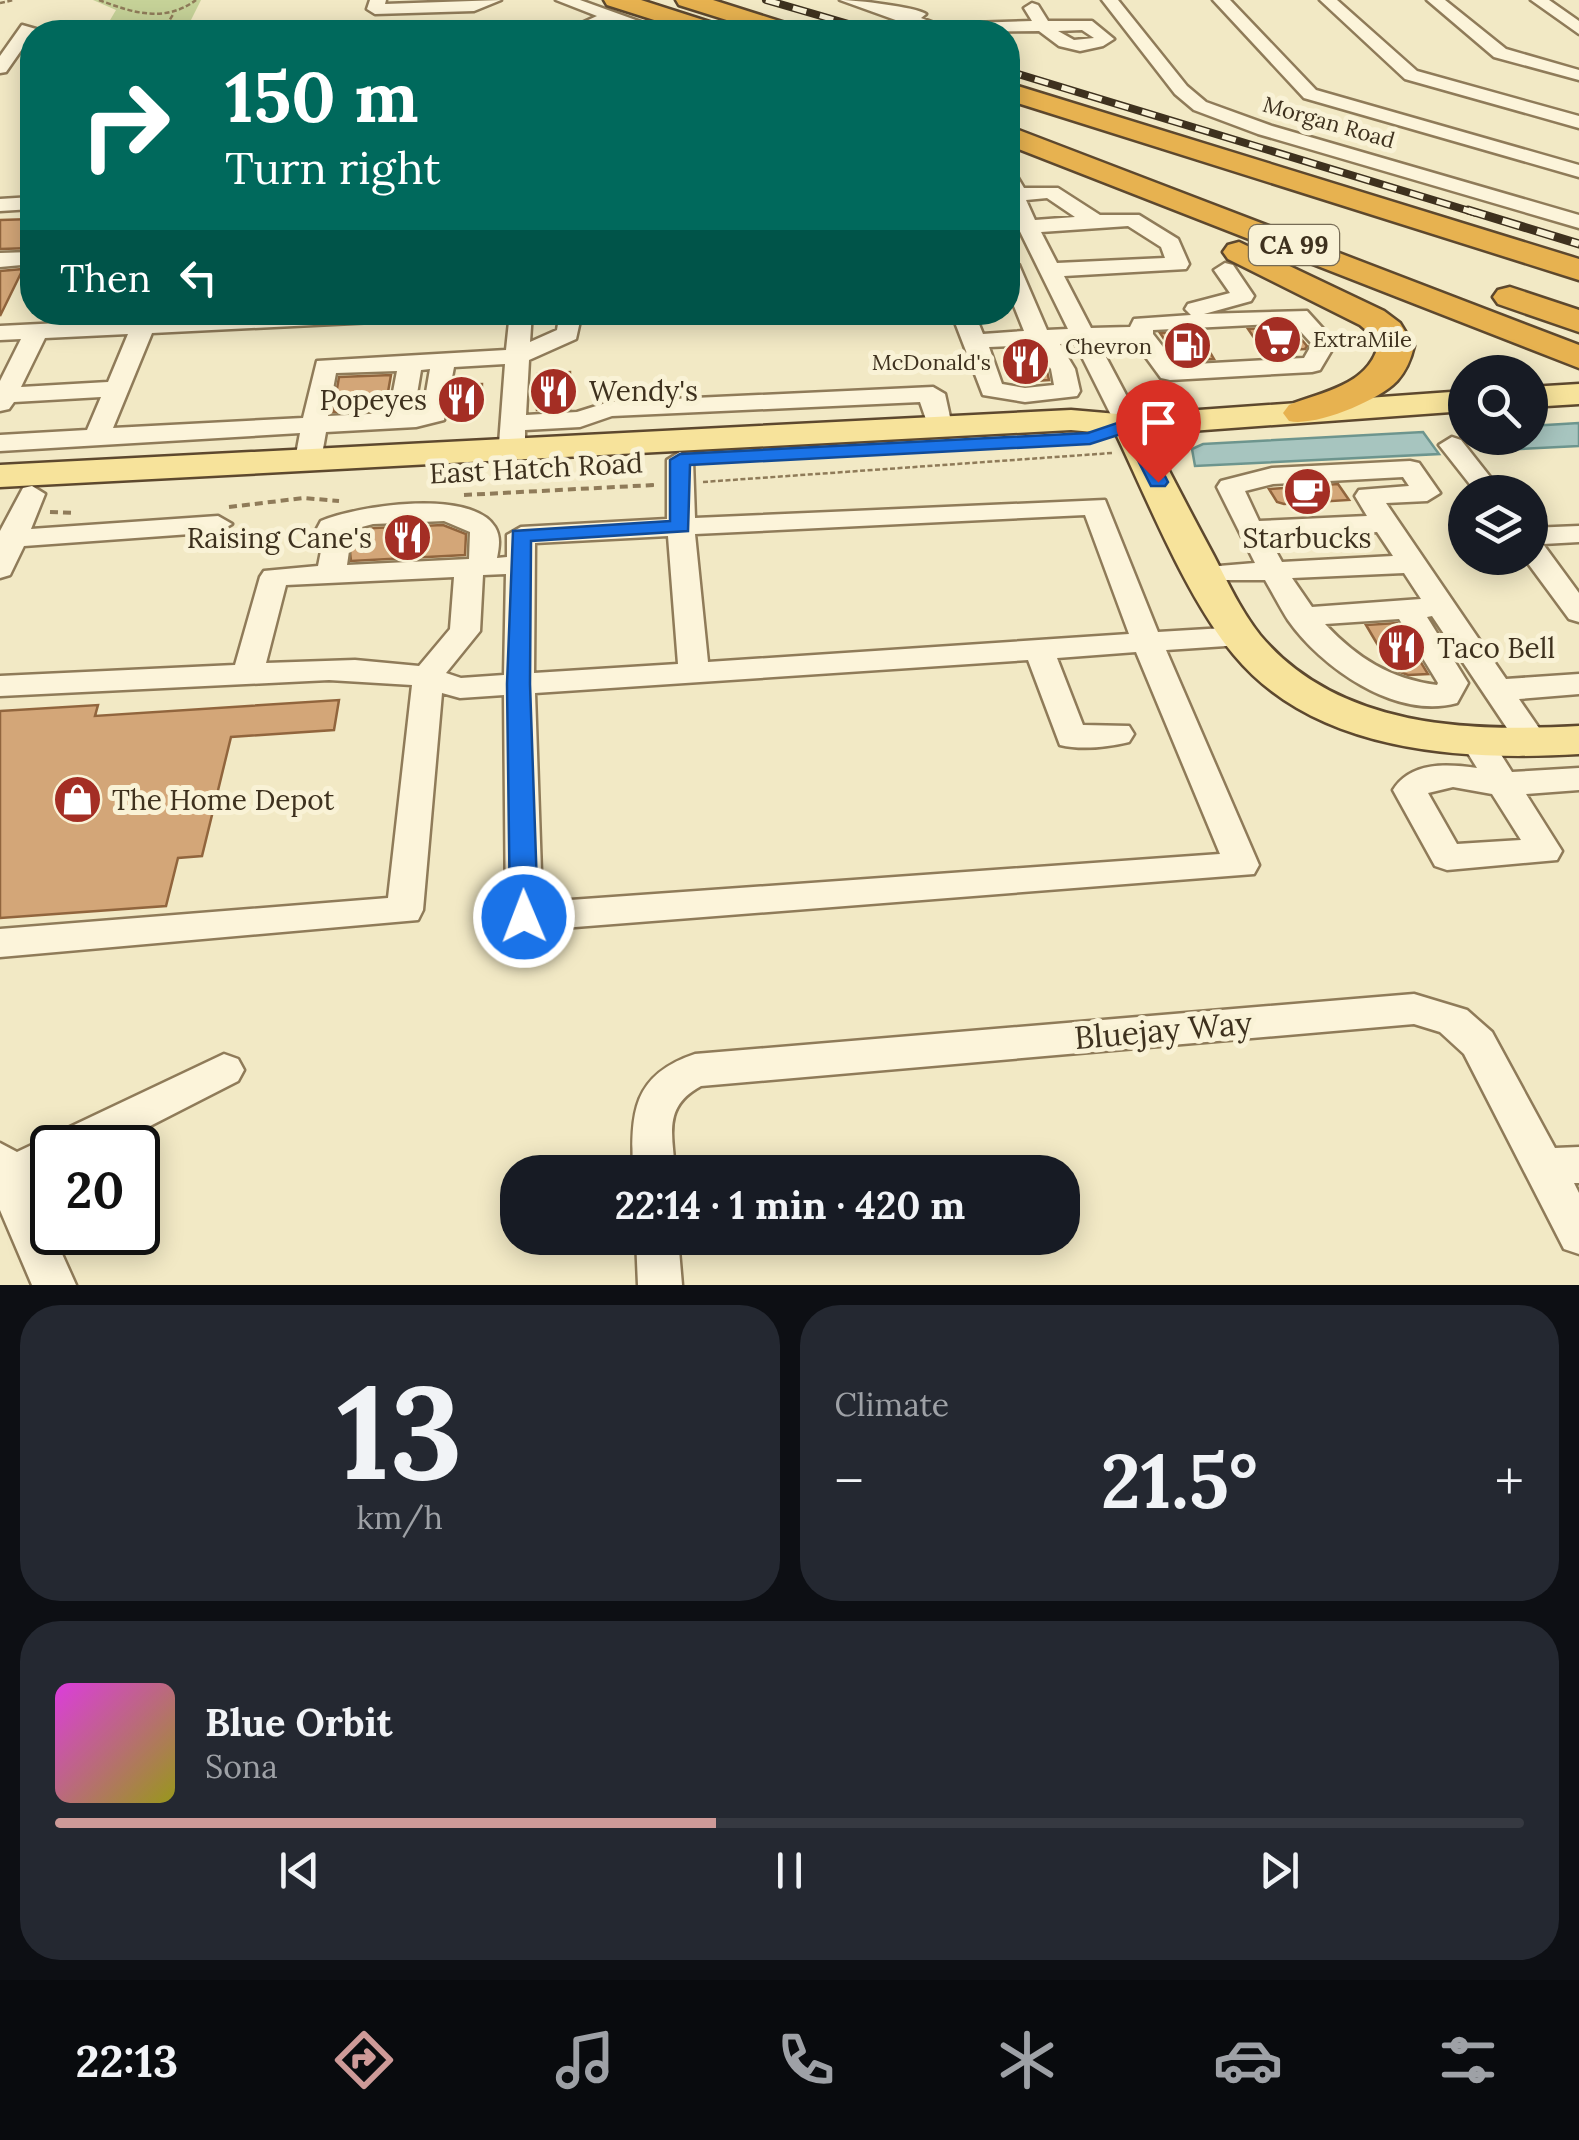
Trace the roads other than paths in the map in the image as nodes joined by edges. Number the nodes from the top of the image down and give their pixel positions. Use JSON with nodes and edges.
{"nodes":[{"id":1,"x":378,"y":0,"type":"edge"},
{"id":2,"x":493,"y":0,"type":"edge"},
{"id":3,"x":564,"y":0,"type":"edge"},
{"id":4,"x":688,"y":0,"type":"edge"},
{"id":5,"x":848,"y":0,"type":"edge"},
{"id":6,"x":1110,"y":0,"type":"edge"},
{"id":7,"x":1222,"y":0,"type":"edge"},
{"id":8,"x":1328,"y":0,"type":"edge"},
{"id":9,"x":1435,"y":0,"type":"edge"},
{"id":10,"x":1539,"y":0,"type":"edge"},
{"id":11,"x":1068,"y":1,"type":"edge"},
{"id":12,"x":1032,"y":4,"type":"edge"},
{"id":13,"x":615,"y":8,"type":"edge"},
{"id":14,"x":898,"y":15,"type":"junction"},
{"id":15,"x":592,"y":20,"type":"edge"},
{"id":16,"x":638,"y":20,"type":"edge"},
{"id":17,"x":666,"y":20,"type":"edge"},
{"id":18,"x":751,"y":20,"type":"edge"},
{"id":19,"x":911,"y":20,"type":"edge"},
{"id":20,"x":1086,"y":25,"type":"junction"},
{"id":21,"x":1128,"y":25,"type":"junction"},
{"id":22,"x":1043,"y":26,"type":"junction"},
{"id":23,"x":1020,"y":27,"type":"edge"},
{"id":24,"x":1579,"y":30,"type":"edge"},
{"id":25,"x":6,"y":52,"type":"edge"},
{"id":26,"x":0,"y":68,"type":"edge"},
{"id":27,"x":1579,"y":75,"type":"edge"},
{"id":28,"x":1020,"y":95,"type":"edge"},
{"id":29,"x":1020,"y":113,"type":"edge"},
{"id":30,"x":1579,"y":122,"type":"edge"},
{"id":31,"x":1020,"y":143,"type":"edge"},
{"id":32,"x":1020,"y":144,"type":"edge"},
{"id":33,"x":1117,"y":150,"type":"junction"},
{"id":34,"x":1579,"y":171,"type":"edge"},
{"id":35,"x":1020,"y":194,"type":"edge"},
{"id":36,"x":1020,"y":210,"type":"edge"},
{"id":37,"x":1096,"y":222,"type":"junction"},
{"id":38,"x":1579,"y":222,"type":"edge"},
{"id":39,"x":1028,"y":226,"type":"junction"},
{"id":40,"x":1225,"y":270,"type":"dead end"},
{"id":41,"x":1579,"y":270,"type":"edge"},
{"id":42,"x":1052,"y":274,"type":"junction"},
{"id":43,"x":1020,"y":275,"type":"edge"},
{"id":44,"x":1020,"y":297,"type":"edge"},
{"id":45,"x":1579,"y":297,"type":"edge"},
{"id":46,"x":1579,"y":322,"type":"edge"},
{"id":47,"x":37,"y":325,"type":"edge"},
{"id":48,"x":164,"y":325,"type":"edge"},
{"id":49,"x":333,"y":325,"type":"edge"},
{"id":50,"x":519,"y":325,"type":"edge"},
{"id":51,"x":569,"y":325,"type":"edge"},
{"id":52,"x":968,"y":325,"type":"edge"},
{"id":53,"x":143,"y":326,"type":"junction"},
{"id":54,"x":1078,"y":326,"type":"junction"},
{"id":55,"x":1142,"y":334,"type":"junction"},
{"id":56,"x":1038,"y":337,"type":"junction"},
{"id":57,"x":975,"y":341,"type":"junction"},
{"id":58,"x":517,"y":356,"type":"junction"},
{"id":59,"x":1579,"y":356,"type":"edge"},
{"id":60,"x":443,"y":361,"type":"junction"},
{"id":61,"x":410,"y":363,"type":"junction"},
{"id":62,"x":10,"y":364,"type":"edge"},
{"id":63,"x":326,"y":366,"type":"junction"},
{"id":64,"x":117,"y":389,"type":"junction"},
{"id":65,"x":1579,"y":394,"type":"edge"},
{"id":66,"x":1548,"y":396,"type":"edge"},
{"id":67,"x":2,"y":399,"type":"edge"},
{"id":68,"x":1448,"y":403,"type":"edge"},
{"id":69,"x":1302,"y":412,"type":"junction"},
{"id":70,"x":400,"y":420,"type":"junction"},
{"id":71,"x":513,"y":436,"type":"junction"},
{"id":72,"x":97,"y":437,"type":"junction"},
{"id":73,"x":1136,"y":438,"type":"junction"},
{"id":74,"x":311,"y":442,"type":"junction"},
{"id":75,"x":0,"y":443,"type":"edge"},
{"id":76,"x":1460,"y":455,"type":"edge"},
{"id":77,"x":681,"y":472,"type":"junction"},
{"id":78,"x":1475,"y":475,"type":"edge"},
{"id":79,"x":0,"y":476,"type":"edge"},
{"id":80,"x":1448,"y":492,"type":"edge"},
{"id":81,"x":1427,"y":493,"type":"junction"},
{"id":82,"x":18,"y":501,"type":"edge"},
{"id":83,"x":220,"y":516,"type":"road end"},
{"id":84,"x":1385,"y":522,"type":"junction"},
{"id":85,"x":680,"y":527,"type":"junction"},
{"id":86,"x":1250,"y":530,"type":"junction"},
{"id":87,"x":1579,"y":534,"type":"edge"},
{"id":88,"x":1548,"y":535,"type":"edge"},
{"id":89,"x":6,"y":540,"type":"edge"},
{"id":90,"x":1412,"y":564,"type":"junction"},
{"id":91,"x":520,"y":566,"type":"junction"},
{"id":92,"x":475,"y":568,"type":"junction"},
{"id":93,"x":0,"y":569,"type":"edge"},
{"id":94,"x":1274,"y":570,"type":"junction"},
{"id":95,"x":1548,"y":570,"type":"edge"},
{"id":96,"x":1204,"y":574,"type":"junction"},
{"id":97,"x":330,"y":575,"type":"junction"},
{"id":98,"x":1441,"y":607,"type":"junction"},
{"id":99,"x":1408,"y":609,"type":"junction"},
{"id":100,"x":1579,"y":612,"type":"edge"},
{"id":101,"x":1301,"y":618,"type":"junction"},
{"id":102,"x":1242,"y":636,"type":"junction"},
{"id":103,"x":1147,"y":642,"type":"junction"},
{"id":104,"x":1039,"y":649,"type":"junction"},
{"id":105,"x":694,"y":672,"type":"junction"},
{"id":106,"x":248,"y":674,"type":"junction"},
{"id":107,"x":428,"y":675,"type":"junction"},
{"id":108,"x":519,"y":684,"type":"junction"},
{"id":109,"x":1579,"y":684,"type":"edge"},
{"id":110,"x":0,"y":686,"type":"edge"},
{"id":111,"x":1498,"y":690,"type":"junction"},
{"id":112,"x":1118,"y":734,"type":"dead end"},
{"id":113,"x":1579,"y":740,"type":"edge"},
{"id":114,"x":1477,"y":742,"type":"junction"},
{"id":115,"x":1534,"y":744,"type":"junction"},
{"id":116,"x":1579,"y":779,"type":"edge"},
{"id":117,"x":0,"y":943,"type":"edge"},
{"id":118,"x":224,"y":1070,"type":"dead end"},
{"id":119,"x":113,"y":1125,"type":"edge"},
{"id":120,"x":653,"y":1155,"type":"edge"},
{"id":121,"x":30,"y":1161,"type":"edge"},
{"id":122,"x":1562,"y":1166,"type":"edge"},
{"id":123,"x":4,"y":1169,"type":"edge"},
{"id":124,"x":1579,"y":1235,"type":"edge"},
{"id":125,"x":658,"y":1255,"type":"edge"},
{"id":126,"x":54,"y":1285,"type":"edge"},
{"id":127,"x":660,"y":1285,"type":"edge"}],
"edges":[{"from":1,"to":2,"type":"street"},
{"from":3,"to":13,"type":"street"},
{"from":4,"to":18,"type":"highway"},
{"from":5,"to":14,"type":"street"},
{"from":6,"to":21,"type":"street","name":"Morgan Road"},
{"from":7,"to":34,"type":"street"},
{"from":8,"to":30,"type":"street"},
{"from":9,"to":27,"type":"street"},
{"from":10,"to":24,"type":"street"},
{"from":11,"to":20,"type":"street"},
{"from":12,"to":14,"type":"street"},
{"from":12,"to":22,"type":"street"},
{"from":13,"to":15,"type":"street"},
{"from":13,"to":16,"type":"street"},
{"from":13,"to":17,"type":"highway"},
{"from":14,"to":19,"type":"street"},
{"from":20,"to":21,"type":"street"},
{"from":20,"to":22,"type":"street"},
{"from":21,"to":38,"type":"street","name":"Morgan Road"},
{"from":22,"to":23,"type":"street"},
{"from":25,"to":26,"type":"street"},
{"from":28,"to":41,"type":"highway"},
{"from":29,"to":33,"type":"highway","number":"CA 99"},
{"from":31,"to":59,"type":"highway","number":"CA 99"},
{"from":32,"to":69,"type":"highway"},
{"from":33,"to":45,"type":"highway"},
{"from":33,"to":46,"type":"highway","number":"CA 99"},
{"from":35,"to":37,"type":"street"},
{"from":36,"to":39,"type":"street"},
{"from":37,"to":39,"type":"street"},
{"from":37,"to":42,"type":"street"},
{"from":39,"to":42,"type":"street"},
{"from":40,"to":54,"type":"street"},
{"from":42,"to":43,"type":"street"},
{"from":42,"to":54,"type":"street"},
{"from":44,"to":56,"type":"street"},
{"from":47,"to":53,"type":"street"},
{"from":47,"to":62,"type":"street"},
{"from":48,"to":53,"type":"street"},
{"from":49,"to":63,"type":"street"},
{"from":50,"to":58,"type":"street"},
{"from":51,"to":58,"type":"street"},
{"from":52,"to":57,"type":"street"},
{"from":53,"to":64,"type":"street"},
{"from":54,"to":55,"type":"street"},
{"from":54,"to":56,"type":"street"},
{"from":54,"to":73,"type":"street"},
{"from":55,"to":55,"type":"street"},
{"from":56,"to":57,"type":"street"},
{"from":56,"to":57,"type":"street"},
{"from":58,"to":60,"type":"street"},
{"from":58,"to":71,"type":"street"},
{"from":60,"to":61,"type":"street"},
{"from":60,"to":70,"type":"street"},
{"from":61,"to":63,"type":"street"},
{"from":61,"to":70,"type":"street"},
{"from":62,"to":67,"type":"street"},
{"from":63,"to":74,"type":"street"},
{"from":64,"to":67,"type":"street"},
{"from":64,"to":72,"type":"street"},
{"from":65,"to":66,"type":"main road"},
{"from":68,"to":69,"type":"main road","name":"East Hatch Road"},
{"from":69,"to":73,"type":"main road","name":"East Hatch Road"},
{"from":70,"to":74,"type":"street"},
{"from":71,"to":73,"type":"main road","name":"East Hatch Road"},
{"from":71,"to":74,"type":"main road","name":"East Hatch Road"},
{"from":72,"to":74,"type":"street"},
{"from":72,"to":75,"type":"street"},
{"from":73,"to":77,"type":"main road","name":"East Hatch Road"},
{"from":73,"to":96,"type":"main road"},
{"from":74,"to":79,"type":"main road","name":"East Hatch Road"},
{"from":76,"to":78,"type":"street"},
{"from":77,"to":82,"type":"main road","name":"East Hatch Road"},
{"from":77,"to":85,"type":"street"},
{"from":80,"to":81,"type":"street"},
{"from":81,"to":84,"type":"street"},
{"from":81,"to":86,"type":"street"},
{"from":82,"to":89,"type":"street"},
{"from":83,"to":89,"type":"street"},
{"from":84,"to":86,"type":"street"},
{"from":84,"to":90,"type":"street"},
{"from":85,"to":91,"type":"street"},
{"from":85,"to":103,"type":"street"},
{"from":85,"to":105,"type":"street"},
{"from":86,"to":94,"type":"street"},
{"from":87,"to":88,"type":"street"},
{"from":89,"to":93,"type":"street"},
{"from":90,"to":94,"type":"street"},
{"from":90,"to":98,"type":"street"},
{"from":91,"to":92,"type":"street"},
{"from":91,"to":108,"type":"street"},
{"from":92,"to":97,"type":"street"},
{"from":92,"to":97,"type":"street"},
{"from":92,"to":107,"type":"street"},
{"from":94,"to":96,"type":"street"},
{"from":94,"to":101,"type":"street"},
{"from":95,"to":100,"type":"street"},
{"from":96,"to":102,"type":"main road"},
{"from":97,"to":106,"type":"street"},
{"from":98,"to":99,"type":"street"},
{"from":98,"to":111,"type":"street"},
{"from":99,"to":101,"type":"street"},
{"from":99,"to":101,"type":"street"},
{"from":102,"to":103,"type":"street"},
{"from":102,"to":114,"type":"main road"},
{"from":103,"to":104,"type":"street"},
{"from":103,"to":108,"type":"street"},
{"from":104,"to":105,"type":"street"},
{"from":104,"to":112,"type":"street"},
{"from":105,"to":108,"type":"street"},
{"from":106,"to":107,"type":"street"},
{"from":106,"to":110,"type":"street"},
{"from":107,"to":108,"type":"street"},
{"from":107,"to":117,"type":"street"},
{"from":109,"to":111,"type":"street"},
{"from":111,"to":115,"type":"street"},
{"from":113,"to":115,"type":"main road"},
{"from":114,"to":115,"type":"main road"},
{"from":114,"to":116,"type":"street"},
{"from":118,"to":119,"type":"street"},
{"from":120,"to":122,"type":"street","name":"Bluejay Way"},
{"from":121,"to":123,"type":"street"},
{"from":122,"to":124,"type":"street"},
{"from":123,"to":126,"type":"street"},
{"from":125,"to":127,"type":"street"}]}
